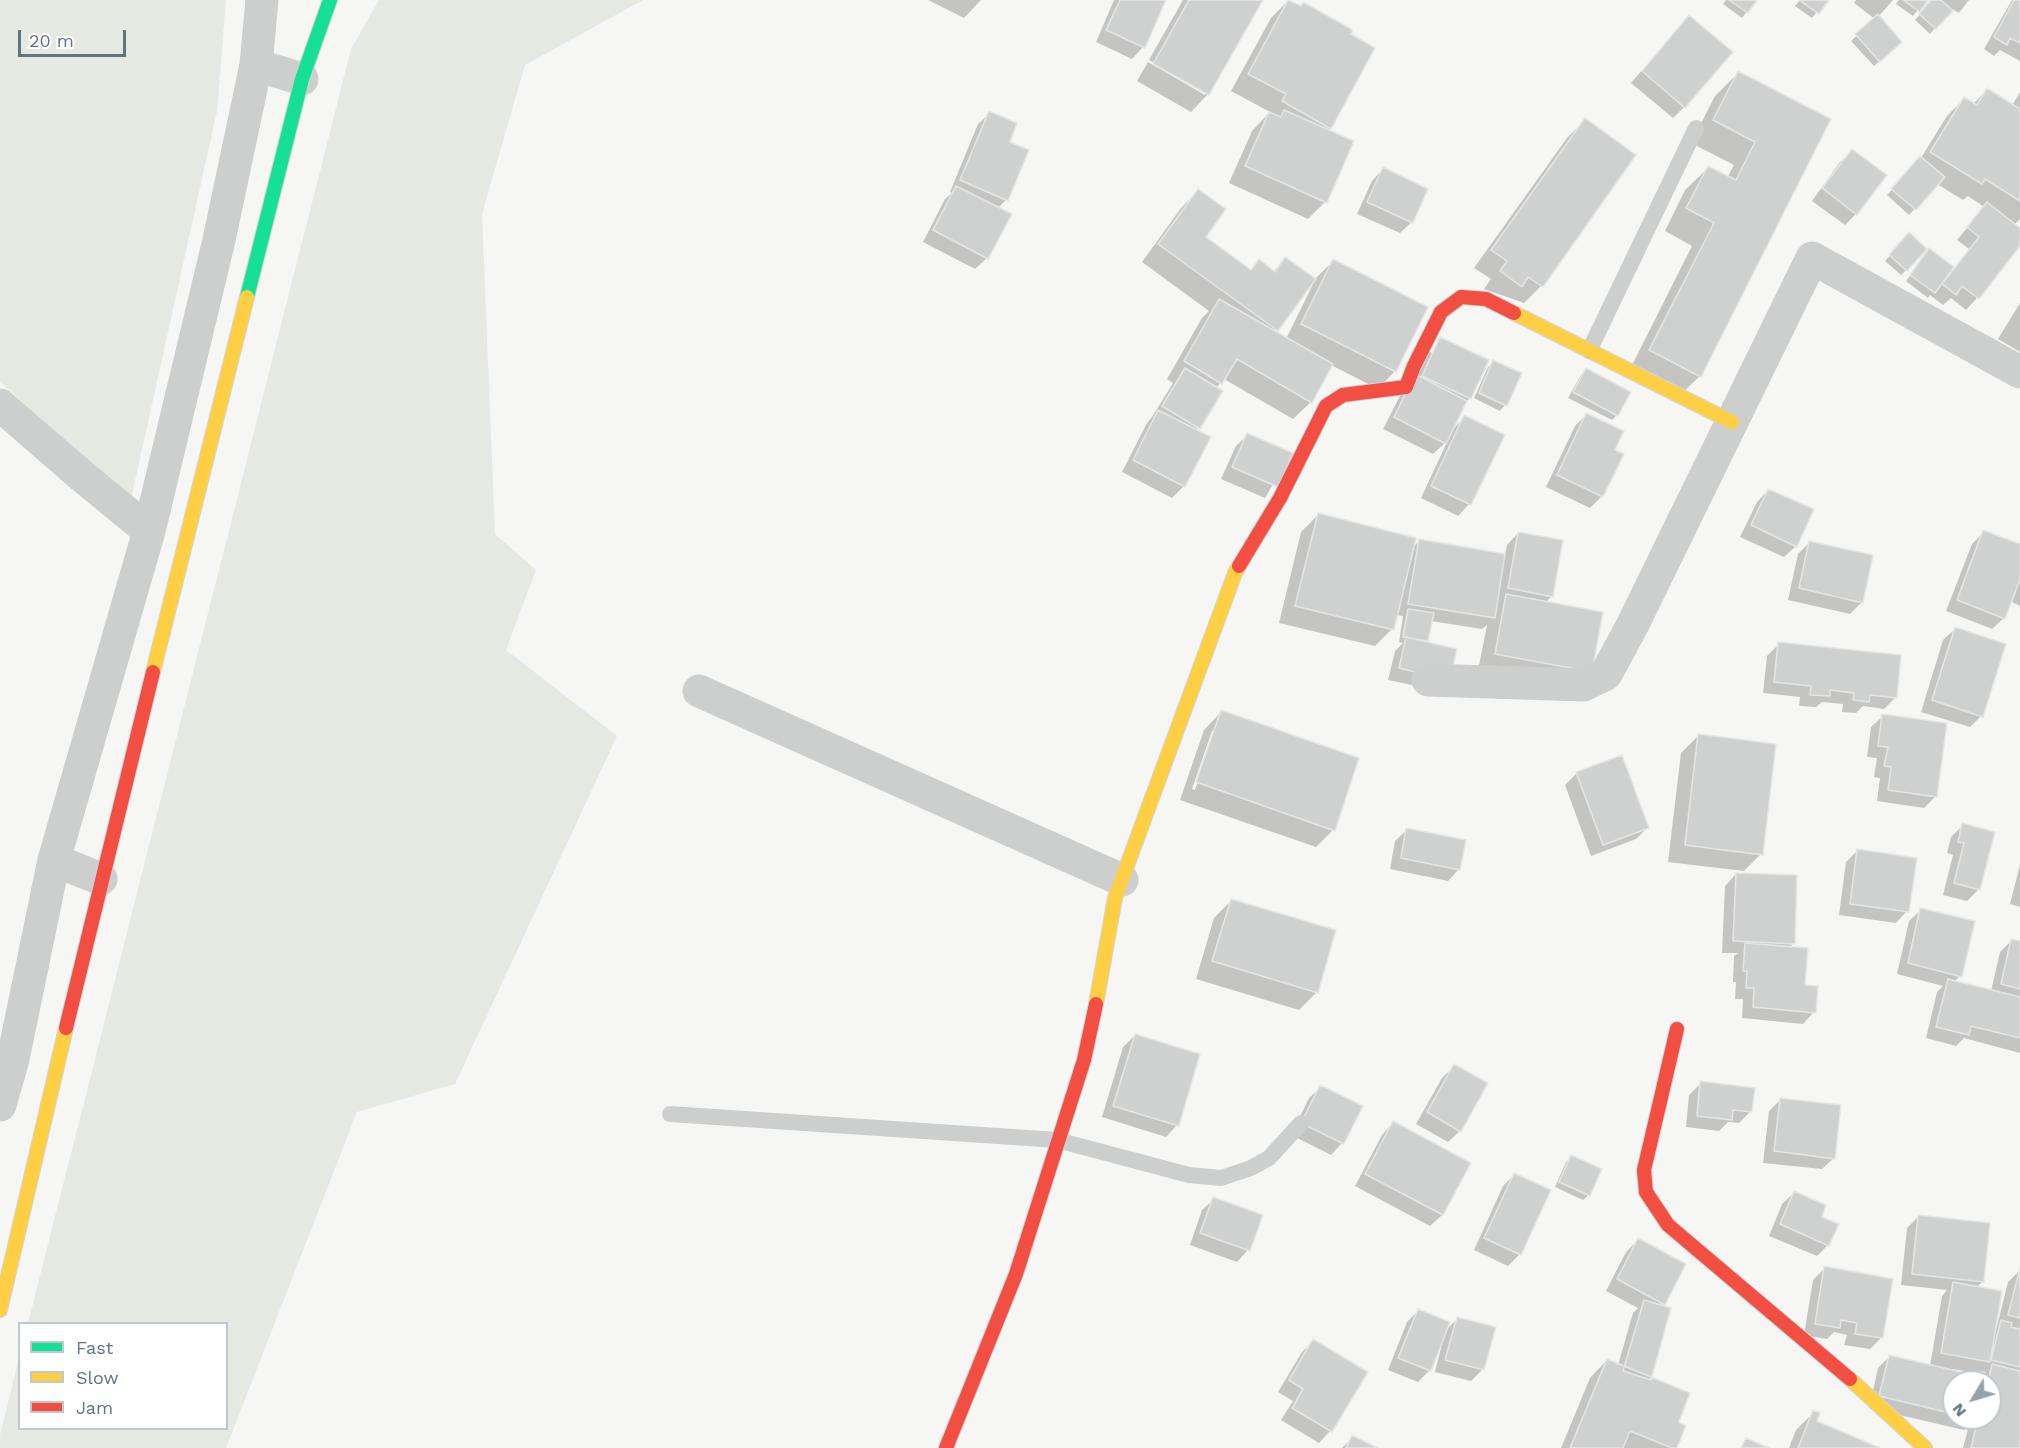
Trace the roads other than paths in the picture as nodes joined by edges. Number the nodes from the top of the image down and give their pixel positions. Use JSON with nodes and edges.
{"nodes":[{"id":1,"x":262,"y":0,"type":"edge"},
{"id":2,"x":330,"y":0,"type":"edge"},
{"id":3,"x":256,"y":65,"type":"junction"},
{"id":4,"x":302,"y":79,"type":"junction"},
{"id":5,"x":1696,"y":128,"type":"dead end"},
{"id":6,"x":1589,"y":351,"type":"junction"},
{"id":7,"x":2020,"y":372,"type":"edge"},
{"id":8,"x":0,"y":405,"type":"edge"},
{"id":9,"x":1732,"y":422,"type":"junction"},
{"id":10,"x":149,"y":531,"type":"junction"},
{"id":11,"x":1428,"y":680,"type":"dead end"},
{"id":12,"x":699,"y":691,"type":"dead end"},
{"id":13,"x":54,"y":860,"type":"junction"},
{"id":14,"x":101,"y":879,"type":"junction"},
{"id":15,"x":1122,"y":880,"type":"junction"},
{"id":16,"x":1677,"y":1029,"type":"dead end"},
{"id":17,"x":13,"y":1059,"type":"junction"},
{"id":18,"x":54,"y":1076,"type":"junction"},
{"id":19,"x":0,"y":1105,"type":"edge"},
{"id":20,"x":670,"y":1114,"type":"dead end"},
{"id":21,"x":1301,"y":1123,"type":"dead end"},
{"id":22,"x":1057,"y":1140,"type":"junction"},
{"id":23,"x":0,"y":1310,"type":"edge"},
{"id":24,"x":946,"y":1448,"type":"edge"},
{"id":25,"x":1925,"y":1448,"type":"edge"}],
"edges":[{"from":1,"to":3,"type":"street"},
{"from":2,"to":4,"type":"street"},
{"from":3,"to":4,"type":"street"},
{"from":3,"to":10,"type":"street"},
{"from":4,"to":14,"type":"street"},
{"from":5,"to":6,"type":"lane"},
{"from":6,"to":9,"type":"street"},
{"from":6,"to":15,"type":"street"},
{"from":7,"to":9,"type":"street"},
{"from":8,"to":10,"type":"street"},
{"from":9,"to":11,"type":"street"},
{"from":10,"to":13,"type":"street"},
{"from":12,"to":15,"type":"street"},
{"from":13,"to":14,"type":"street"},
{"from":13,"to":17,"type":"street"},
{"from":14,"to":18,"type":"street"},
{"from":15,"to":22,"type":"street"},
{"from":16,"to":25,"type":"street"},
{"from":17,"to":18,"type":"street"},
{"from":17,"to":19,"type":"street"},
{"from":18,"to":23,"type":"street"},
{"from":20,"to":22,"type":"lane"},
{"from":21,"to":22,"type":"lane"},
{"from":22,"to":24,"type":"street"}]}
